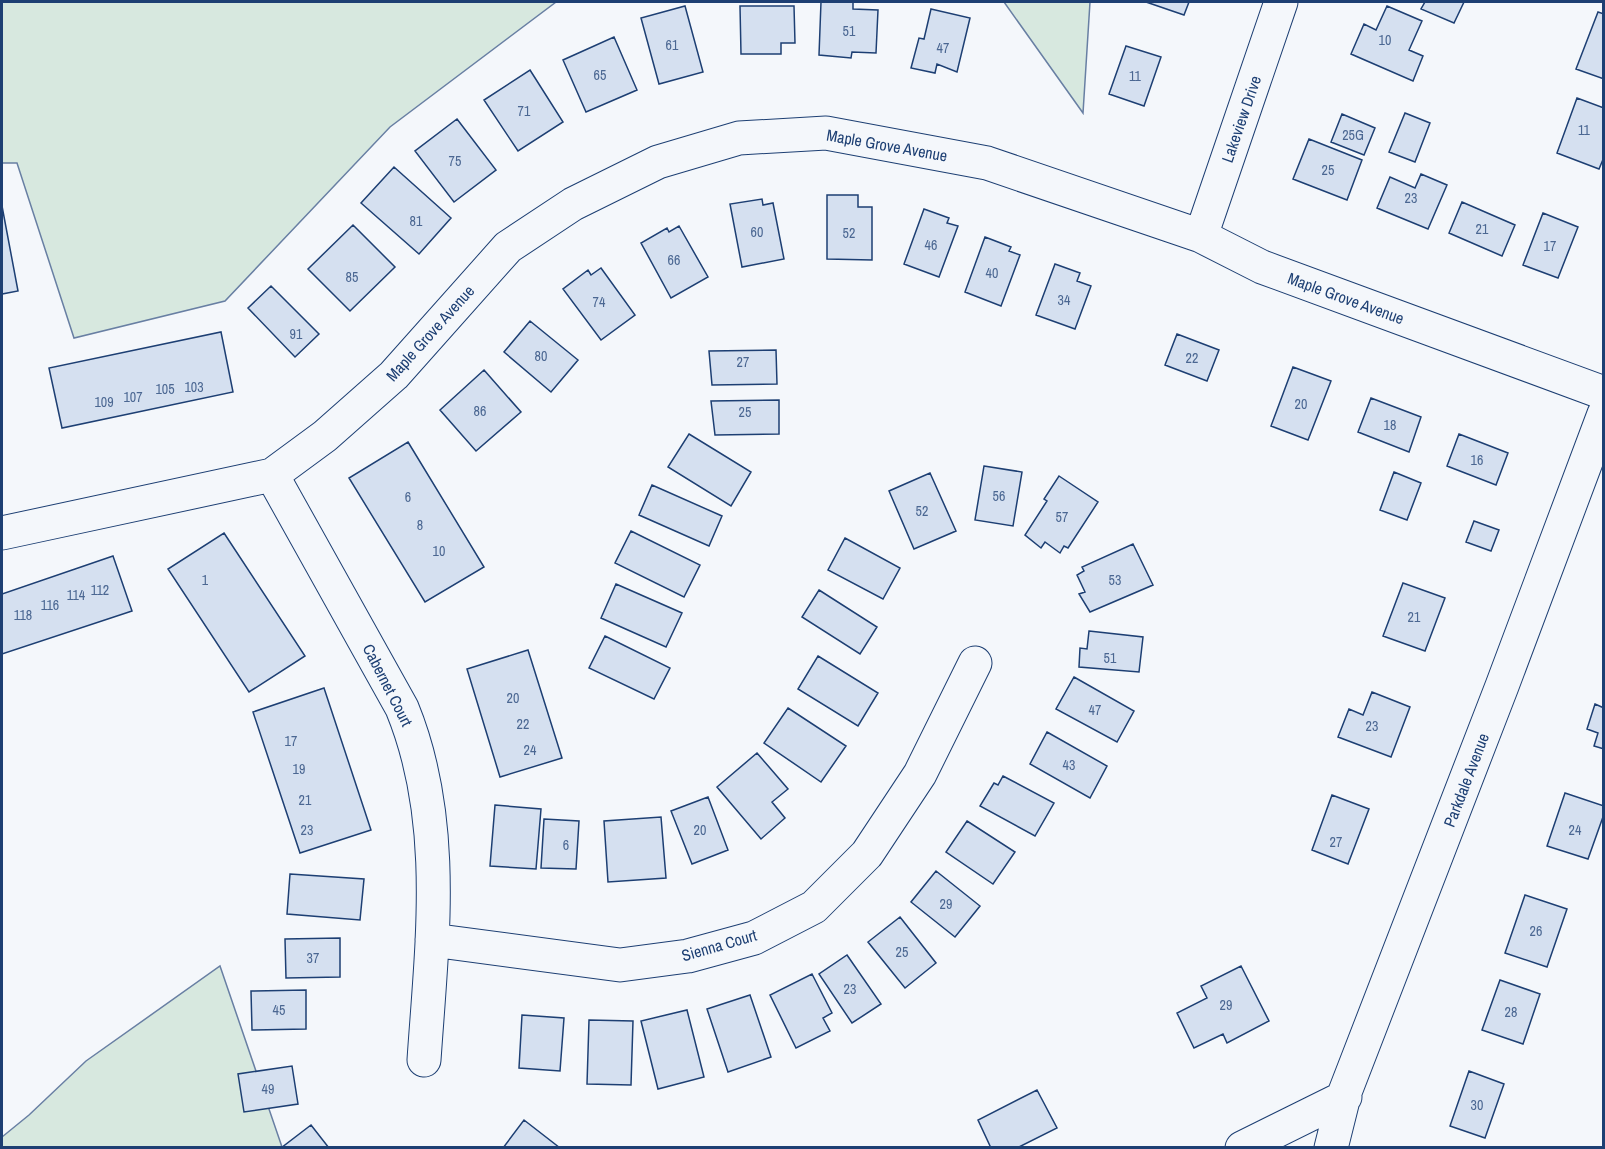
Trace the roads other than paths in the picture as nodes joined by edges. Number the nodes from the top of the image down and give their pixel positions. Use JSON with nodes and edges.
{"nodes":[{"id":1,"x":1281,"y":2,"type":"edge"},
{"id":2,"x":1201,"y":236,"type":"junction"},
{"id":3,"x":1604,"y":393,"type":"edge"},
{"id":4,"x":1604,"y":414,"type":"edge"},
{"id":5,"x":272,"y":475,"type":"junction"},
{"id":6,"x":2,"y":534,"type":"edge"},
{"id":7,"x":975,"y":663,"type":"dead end"},
{"id":8,"x":432,"y":940,"type":"junction"},
{"id":9,"x":424,"y":1060,"type":"dead end"},
{"id":10,"x":1345,"y":1097,"type":"junction"},
{"id":11,"x":1242,"y":1148,"type":"edge"},
{"id":12,"x":1331,"y":1148,"type":"edge"}],
"edges":[{"from":1,"to":2,"type":"street","name":"Lakeview Drive"},
{"from":2,"to":3,"type":"street","name":"Maple Grove Avenue"},
{"from":2,"to":5,"type":"street","name":"Maple Grove Avenue"},
{"from":4,"to":10,"type":"street","name":"Parkdale Avenue"},
{"from":5,"to":6,"type":"street","name":"Maple Grove Avenue"},
{"from":5,"to":8,"type":"street","name":"Cabernet Court"},
{"from":7,"to":8,"type":"street","name":"Sienna Court"},
{"from":8,"to":9,"type":"street","name":"Cabernet Court"},
{"from":10,"to":11,"type":"street"},
{"from":10,"to":12,"type":"street","name":"Parkdale Avenue"}]}
